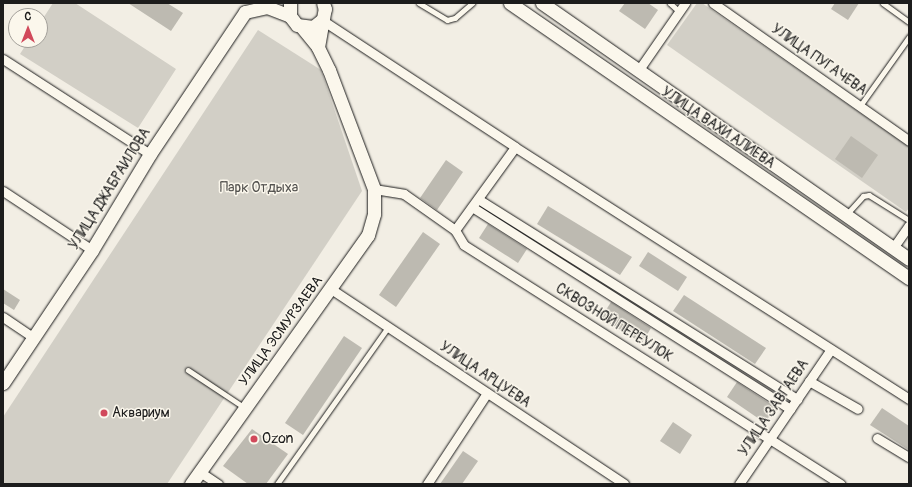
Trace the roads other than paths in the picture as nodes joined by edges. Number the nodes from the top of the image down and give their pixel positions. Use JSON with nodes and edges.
{"nodes":[{"id":1,"x":290,"y":3,"type":"edge"},
{"id":2,"x":419,"y":3,"type":"edge"},
{"id":3,"x":472,"y":3,"type":"edge"},
{"id":4,"x":510,"y":3,"type":"edge"},
{"id":5,"x":670,"y":3,"type":"edge"},
{"id":6,"x":685,"y":3,"type":"edge"},
{"id":7,"x":713,"y":3,"type":"edge"},
{"id":8,"x":883,"y":3,"type":"edge"},
{"id":9,"x":324,"y":4,"type":"edge"},
{"id":10,"x":546,"y":4,"type":"edge"},
{"id":11,"x":249,"y":8,"type":"edge"},
{"id":12,"x":679,"y":11,"type":"junction"},
{"id":13,"x":290,"y":16,"type":"junction"},
{"id":14,"x":322,"y":20,"type":"junction"},
{"id":15,"x":909,"y":22,"type":"edge"},
{"id":16,"x":302,"y":27,"type":"junction"},
{"id":17,"x":909,"y":37,"type":"edge"},
{"id":18,"x":318,"y":47,"type":"junction"},
{"id":19,"x":3,"y":59,"type":"edge"},
{"id":20,"x":638,"y":71,"type":"junction"},
{"id":21,"x":860,"y":106,"type":"junction"},
{"id":22,"x":909,"y":141,"type":"edge"},
{"id":23,"x":515,"y":147,"type":"junction"},
{"id":24,"x":150,"y":154,"type":"junction"},
{"id":25,"x":374,"y":189,"type":"junction"},
{"id":26,"x":3,"y":191,"type":"edge"},
{"id":27,"x":478,"y":198,"type":"junction"},
{"id":28,"x":472,"y":207,"type":"junction"},
{"id":29,"x":845,"y":215,"type":"junction"},
{"id":30,"x":909,"y":220,"type":"edge"},
{"id":31,"x":909,"y":225,"type":"edge"},
{"id":32,"x":455,"y":230,"type":"junction"},
{"id":33,"x":893,"y":248,"type":"junction"},
{"id":34,"x":92,"y":250,"type":"junction"},
{"id":35,"x":909,"y":259,"type":"edge"},
{"id":36,"x":909,"y":278,"type":"edge"},
{"id":37,"x":331,"y":289,"type":"junction"},
{"id":38,"x":3,"y":317,"type":"edge"},
{"id":39,"x":388,"y":327,"type":"junction"},
{"id":40,"x":34,"y":338,"type":"junction"},
{"id":41,"x":831,"y":349,"type":"junction"},
{"id":42,"x":188,"y":370,"type":"dead end"},
{"id":43,"x":809,"y":381,"type":"junction"},
{"id":44,"x":3,"y":383,"type":"edge"},
{"id":45,"x":486,"y":393,"type":"junction"},
{"id":46,"x":797,"y":399,"type":"junction"},
{"id":47,"x":909,"y":399,"type":"edge"},
{"id":48,"x":245,"y":408,"type":"junction"},
{"id":49,"x":790,"y":409,"type":"junction"},
{"id":50,"x":858,"y":409,"type":"dead end"},
{"id":51,"x":770,"y":438,"type":"junction"},
{"id":52,"x":877,"y":438,"type":"dead end"},
{"id":53,"x":909,"y":457,"type":"edge"},
{"id":54,"x":200,"y":472,"type":"junction"},
{"id":55,"x":612,"y":476,"type":"junction"},
{"id":56,"x":191,"y":484,"type":"edge"},
{"id":57,"x":218,"y":484,"type":"edge"},
{"id":58,"x":277,"y":484,"type":"edge"},
{"id":59,"x":427,"y":484,"type":"edge"},
{"id":60,"x":607,"y":484,"type":"edge"},
{"id":61,"x":624,"y":484,"type":"edge"},
{"id":62,"x":739,"y":484,"type":"edge"},
{"id":63,"x":841,"y":484,"type":"edge"}],
"edges":[{"from":1,"to":13,"type":"street"},
{"from":2,"to":3,"type":"lane"},
{"from":4,"to":36,"type":"street","name":"УЛИЦА ВАХИ АЛИЕВА"},
{"from":5,"to":12,"type":"lane"},
{"from":6,"to":12,"type":"street"},
{"from":7,"to":21,"type":"street","name":"УЛИЦА ПУГАЧЁВА"},
{"from":8,"to":15,"type":"lane"},
{"from":9,"to":14,"type":"street"},
{"from":10,"to":20,"type":"street","name":"УЛИЦА ВАХИ АЛИЕВА"},
{"from":11,"to":13,"type":"street","name":"УЛИЦА ДЖАБРАИЛОВА"},
{"from":11,"to":24,"type":"street","name":"УЛИЦА ДЖАБРАИЛОВА"},
{"from":12,"to":20,"type":"street"},
{"from":13,"to":16,"type":"street"},
{"from":14,"to":16,"type":"street"},
{"from":14,"to":18,"type":"street"},
{"from":14,"to":23,"type":"street"},
{"from":16,"to":18,"type":"street"},
{"from":17,"to":21,"type":"lane"},
{"from":18,"to":25,"type":"street"},
{"from":19,"to":24,"type":"street"},
{"from":20,"to":29,"type":"street","name":"УЛИЦА ВАХИ АЛИЕВА"},
{"from":21,"to":22,"type":"street","name":"УЛИЦА ПУГАЧЁВА"},
{"from":23,"to":27,"type":"street"},
{"from":23,"to":41,"type":"street"},
{"from":24,"to":34,"type":"street","name":"УЛИЦА ДЖАБРАИЛОВА"},
{"from":25,"to":32,"type":"street","name":"СКВОЗНОЙ ПЕРЕУЛОК"},
{"from":25,"to":37,"type":"street","name":"УЛИЦА ЭСМУРЗАЕВА"},
{"from":26,"to":34,"type":"street"},
{"from":27,"to":28,"type":"street"},
{"from":27,"to":46,"type":"street"},
{"from":28,"to":32,"type":"street"},
{"from":28,"to":49,"type":"street"},
{"from":29,"to":30,"type":"lane"},
{"from":29,"to":33,"type":"street","name":"УЛИЦА ВАХИ АЛИЕВА"},
{"from":31,"to":33,"type":"street"},
{"from":32,"to":51,"type":"street","name":"СКВОЗНОЙ ПЕРЕУЛОК"},
{"from":33,"to":35,"type":"street","name":"УЛИЦА ВАХИ АЛИЕВА"},
{"from":34,"to":40,"type":"street","name":"УЛИЦА ДЖАБРАИЛОВА"},
{"from":37,"to":39,"type":"street","name":"УЛИЦА АРЦУЕВА"},
{"from":37,"to":48,"type":"street","name":"УЛИЦА ЭСМУРЗАЕВА"},
{"from":38,"to":40,"type":"street"},
{"from":39,"to":45,"type":"street","name":"УЛИЦА АРЦУЕВА"},
{"from":39,"to":58,"type":"lane"},
{"from":40,"to":44,"type":"street","name":"УЛИЦА ДЖАБРАИЛОВА"},
{"from":41,"to":43,"type":"street","name":"УЛИЦА ЗАВГАЕВА"},
{"from":41,"to":47,"type":"street"},
{"from":42,"to":48,"type":"lane"},
{"from":43,"to":46,"type":"street","name":"УЛИЦА ЗАВГАЕВА"},
{"from":43,"to":50,"type":"street"},
{"from":45,"to":55,"type":"street","name":"УЛИЦА АРЦУЕВА"},
{"from":45,"to":59,"type":"street"},
{"from":46,"to":49,"type":"street","name":"УЛИЦА ЗАВГАЕВА"},
{"from":48,"to":54,"type":"street","name":"УЛИЦА ЭСМУРЗАЕВА"},
{"from":49,"to":51,"type":"street","name":"УЛИЦА ЗАВГАЕВА"},
{"from":51,"to":62,"type":"street","name":"УЛИЦА ЗАВГАЕВА"},
{"from":51,"to":63,"type":"street","name":"СКВОЗНОЙ ПЕРЕУЛОК"},
{"from":52,"to":53,"type":"street"},
{"from":54,"to":56,"type":"street","name":"УЛИЦА ЭСМУРЗАЕВА"},
{"from":54,"to":57,"type":"street"},
{"from":55,"to":60,"type":"street"},
{"from":55,"to":61,"type":"street","name":"УЛИЦА АРЦУЕВА"}]}
